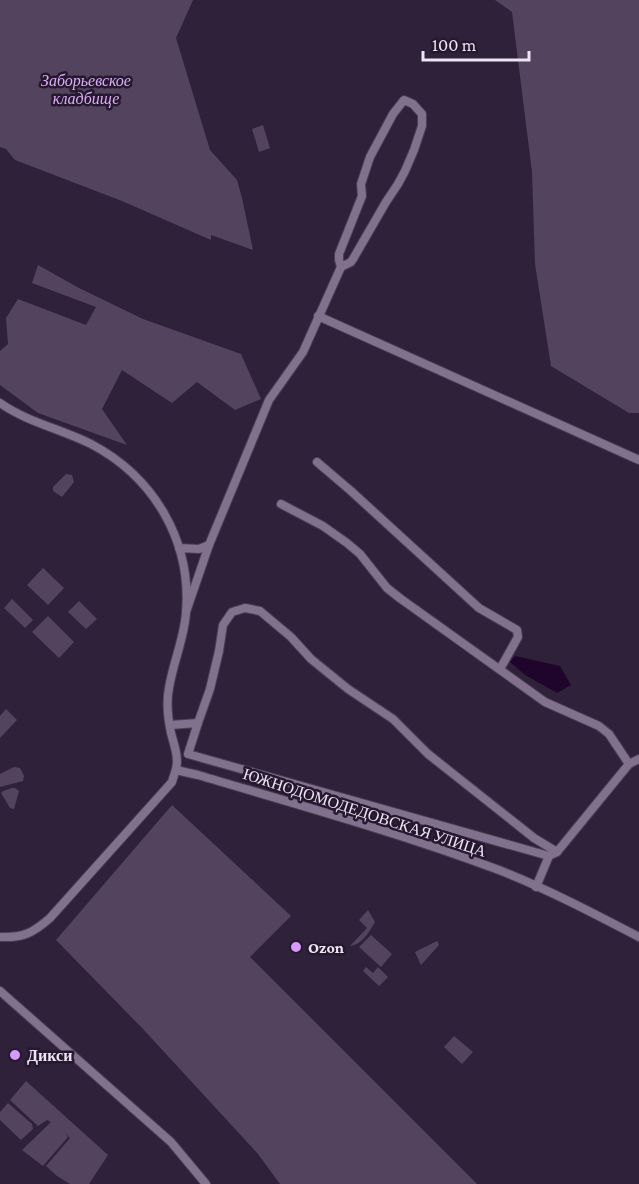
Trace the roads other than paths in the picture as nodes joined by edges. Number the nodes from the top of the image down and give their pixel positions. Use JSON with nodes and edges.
{"nodes":[{"id":1,"x":341,"y":267,"type":"junction"},
{"id":2,"x":318,"y":316,"type":"junction"},
{"id":3,"x":0,"y":403,"type":"edge"},
{"id":4,"x":639,"y":460,"type":"edge"},
{"id":5,"x":316,"y":462,"type":"dead end"},
{"id":6,"x":281,"y":504,"type":"dead end"},
{"id":7,"x":208,"y":545,"type":"junction"},
{"id":8,"x":179,"y":548,"type":"junction"},
{"id":9,"x":186,"y":612,"type":"junction"},
{"id":10,"x":500,"y":669,"type":"junction"},
{"id":11,"x":198,"y":723,"type":"junction"},
{"id":12,"x":170,"y":726,"type":"junction"},
{"id":13,"x":639,"y":759,"type":"edge"},
{"id":14,"x":629,"y":764,"type":"junction"},
{"id":15,"x":176,"y":770,"type":"junction"},
{"id":16,"x":553,"y":854,"type":"junction"},
{"id":17,"x":536,"y":887,"type":"junction"},
{"id":18,"x":0,"y":937,"type":"edge"},
{"id":19,"x":639,"y":937,"type":"edge"},
{"id":20,"x":0,"y":991,"type":"edge"},
{"id":21,"x":206,"y":1184,"type":"edge"}],
"edges":[{"from":1,"to":1,"type":"street"},
{"from":1,"to":2,"type":"street"},
{"from":2,"to":4,"type":"street"},
{"from":2,"to":7,"type":"street"},
{"from":3,"to":8,"type":"street"},
{"from":5,"to":10,"type":"street"},
{"from":6,"to":10,"type":"street"},
{"from":7,"to":8,"type":"street"},
{"from":7,"to":9,"type":"street"},
{"from":8,"to":9,"type":"street"},
{"from":9,"to":12,"type":"street"},
{"from":10,"to":14,"type":"street"},
{"from":11,"to":12,"type":"street"},
{"from":11,"to":16,"type":"street"},
{"from":11,"to":16,"type":"street"},
{"from":12,"to":15,"type":"street"},
{"from":13,"to":14,"type":"street"},
{"from":14,"to":16,"type":"street"},
{"from":15,"to":17,"type":"street","name":"ЮЖНОДОМОДЕДОВСКАЯ УЛИЦА"},
{"from":15,"to":18,"type":"street"},
{"from":16,"to":17,"type":"street"},
{"from":17,"to":19,"type":"street","name":"ЮЖНОДОМОДЕДОВСКАЯ УЛИЦА"},
{"from":20,"to":21,"type":"street"}]}
